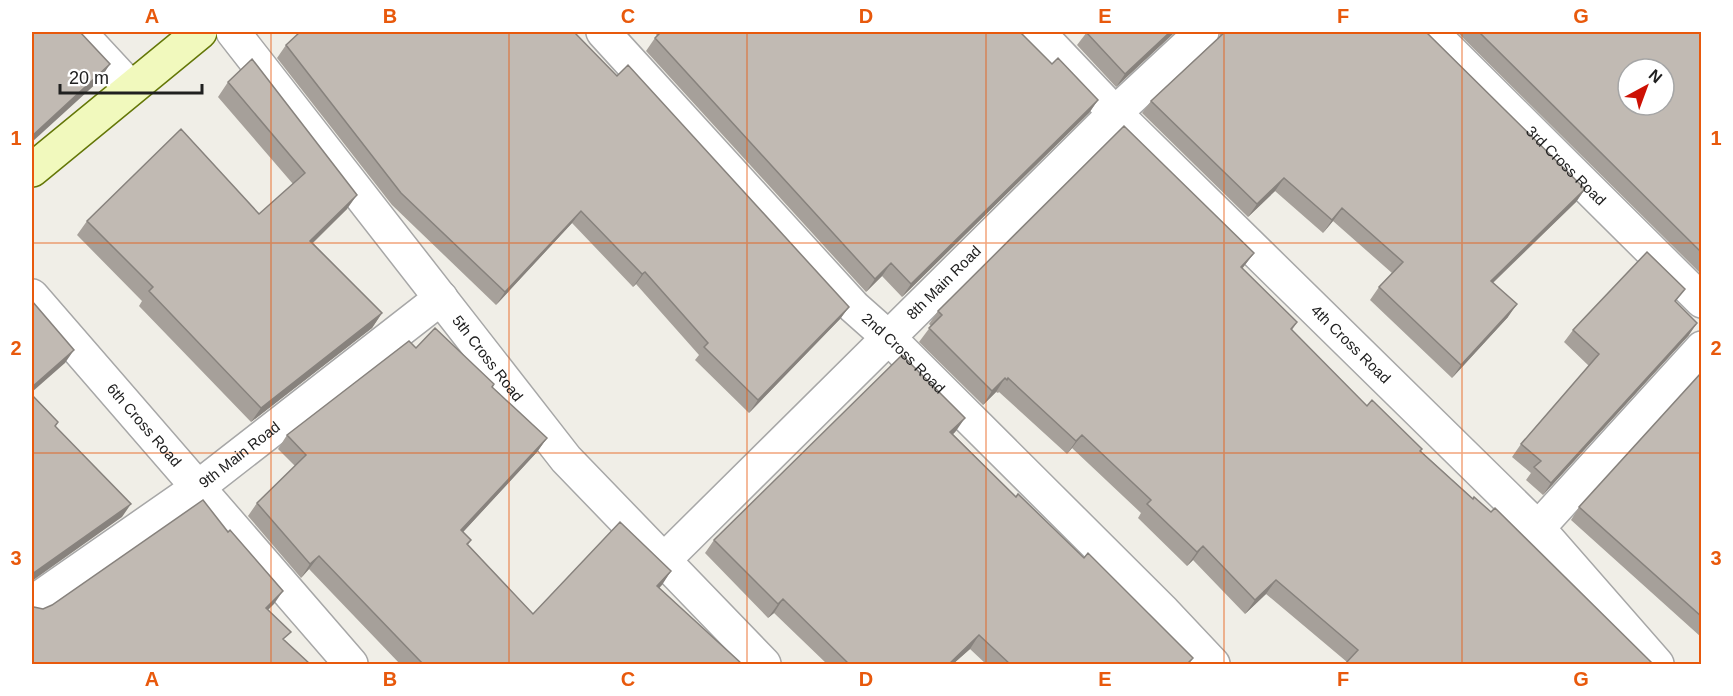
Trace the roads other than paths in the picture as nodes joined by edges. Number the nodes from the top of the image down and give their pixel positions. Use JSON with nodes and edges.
{"nodes":[{"id":1,"x":79,"y":32,"type":"edge"},
{"id":2,"x":200,"y":32,"type":"edge"},
{"id":3,"x":233,"y":32,"type":"edge"},
{"id":4,"x":603,"y":32,"type":"edge"},
{"id":5,"x":1038,"y":32,"type":"edge"},
{"id":6,"x":1202,"y":32,"type":"edge"},
{"id":7,"x":1431,"y":32,"type":"edge"},
{"id":8,"x":131,"y":88,"type":"junction"},
{"id":9,"x":1115,"y":113,"type":"junction"},
{"id":10,"x":32,"y":170,"type":"edge"},
{"id":11,"x":32,"y":296,"type":"edge"},
{"id":12,"x":441,"y":298,"type":"junction"},
{"id":13,"x":1701,"y":301,"type":"edge"},
{"id":14,"x":889,"y":338,"type":"junction"},
{"id":15,"x":1701,"y":348,"type":"edge"},
{"id":16,"x":197,"y":488,"type":"junction"},
{"id":17,"x":1538,"y":528,"type":"junction"},
{"id":18,"x":664,"y":560,"type":"junction"},
{"id":19,"x":32,"y":603,"type":"edge"},
{"id":20,"x":351,"y":664,"type":"edge"},
{"id":21,"x":764,"y":664,"type":"edge"},
{"id":22,"x":1213,"y":664,"type":"edge"},
{"id":23,"x":1658,"y":664,"type":"edge"}],
"edges":[{"from":1,"to":8,"type":"street"},
{"from":2,"to":8,"type":"street"},
{"from":3,"to":12,"type":"street","name":"5th Cross Road"},
{"from":4,"to":14,"type":"street","name":"2nd Cross Road"},
{"from":5,"to":9,"type":"street","name":"4th Cross Road"},
{"from":6,"to":9,"type":"street","name":"8th Main Road"},
{"from":7,"to":13,"type":"street","name":"3rd Cross Road"},
{"from":8,"to":10,"type":"street"},
{"from":9,"to":14,"type":"street","name":"8th Main Road"},
{"from":9,"to":17,"type":"street","name":"4th Cross Road"},
{"from":11,"to":16,"type":"street","name":"6th Cross Road"},
{"from":12,"to":16,"type":"street","name":"9th Main Road"},
{"from":12,"to":18,"type":"street","name":"5th Cross Road"},
{"from":14,"to":18,"type":"street","name":"8th Main Road"},
{"from":14,"to":22,"type":"street","name":"2nd Cross Road"},
{"from":15,"to":17,"type":"street"},
{"from":16,"to":19,"type":"street","name":"9th Main Road"},
{"from":16,"to":20,"type":"street","name":"6th Cross Road"},
{"from":17,"to":23,"type":"street","name":"4th Cross Road"},
{"from":18,"to":21,"type":"street","name":"5th Cross Road"}]}
